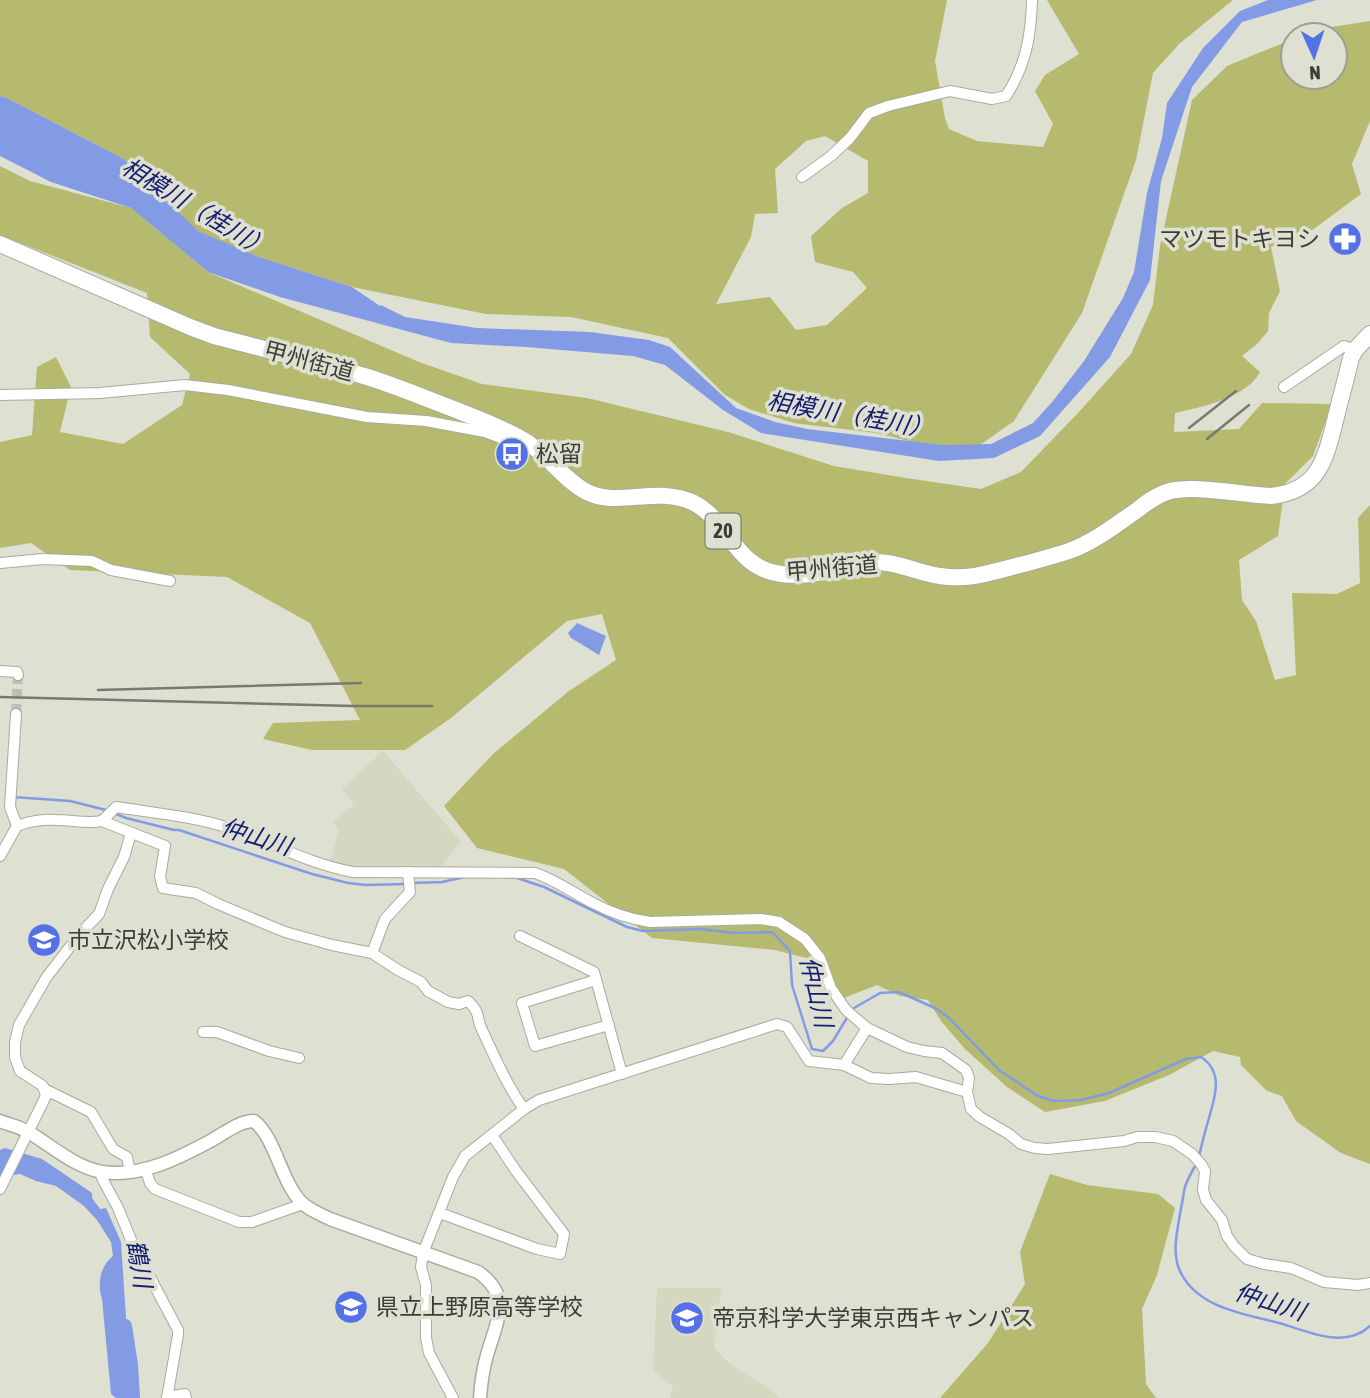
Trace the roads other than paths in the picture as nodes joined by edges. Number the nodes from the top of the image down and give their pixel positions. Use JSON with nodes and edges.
{"nodes":[{"id":1,"x":1032,"y":0,"type":"edge"},
{"id":2,"x":802,"y":177,"type":"dead end"},
{"id":3,"x":0,"y":244,"type":"edge"},
{"id":4,"x":1370,"y":334,"type":"edge"},
{"id":5,"x":1355,"y":350,"type":"junction"},
{"id":6,"x":1284,"y":387,"type":"dead end"},
{"id":7,"x":0,"y":395,"type":"edge"},
{"id":8,"x":524,"y":440,"type":"junction"},
{"id":9,"x":0,"y":563,"type":"edge"},
{"id":10,"x":170,"y":581,"type":"dead end"},
{"id":11,"x":0,"y":671,"type":"edge"},
{"id":12,"x":18,"y":675,"type":"dead end"},
{"id":13,"x":16,"y":714,"type":"tunnel mouth"},
{"id":14,"x":102,"y":821,"type":"junction"},
{"id":15,"x":17,"y":826,"type":"junction"},
{"id":16,"x":131,"y":833,"type":"junction"},
{"id":17,"x":0,"y":856,"type":"edge"},
{"id":18,"x":408,"y":872,"type":"junction"},
{"id":19,"x":520,"y":936,"type":"dead end"},
{"id":20,"x":372,"y":953,"type":"junction"},
{"id":21,"x":596,"y":980,"type":"junction"},
{"id":22,"x":609,"y":1025,"type":"junction"},
{"id":23,"x":867,"y":1028,"type":"junction"},
{"id":24,"x":203,"y":1032,"type":"dead end"},
{"id":25,"x":299,"y":1058,"type":"dead end"},
{"id":26,"x":844,"y":1065,"type":"junction"},
{"id":27,"x":622,"y":1074,"type":"junction"},
{"id":28,"x":44,"y":1089,"type":"junction"},
{"id":29,"x":967,"y":1092,"type":"junction"},
{"id":30,"x":524,"y":1109,"type":"junction"},
{"id":31,"x":0,"y":1121,"type":"edge"},
{"id":32,"x":492,"y":1135,"type":"junction"},
{"id":33,"x":26,"y":1136,"type":"junction"},
{"id":34,"x":145,"y":1168,"type":"junction"},
{"id":35,"x":100,"y":1171,"type":"junction"},
{"id":36,"x":130,"y":1172,"type":"junction"},
{"id":37,"x":0,"y":1189,"type":"edge"},
{"id":38,"x":303,"y":1205,"type":"junction"},
{"id":39,"x":440,"y":1213,"type":"junction"},
{"id":40,"x":423,"y":1254,"type":"junction"},
{"id":41,"x":1370,"y":1283,"type":"edge"},
{"id":42,"x":167,"y":1397,"type":"edge"},
{"id":43,"x":186,"y":1398,"type":"edge"},
{"id":44,"x":453,"y":1398,"type":"edge"},
{"id":45,"x":480,"y":1398,"type":"edge"}],
"edges":[{"from":1,"to":2,"type":"street"},
{"from":3,"to":8,"type":"highway","name":"甲州街道","number":"20"},
{"from":4,"to":5,"type":"highway","name":"甲州街道","number":"20"},
{"from":5,"to":6,"type":"street"},
{"from":5,"to":8,"type":"highway","name":"甲州街道","number":"20"},
{"from":7,"to":8,"type":"street"},
{"from":9,"to":10,"type":"street"},
{"from":11,"to":12,"type":"street"},
{"from":13,"to":15,"type":"street"},
{"from":14,"to":15,"type":"street"},
{"from":14,"to":16,"type":"street"},
{"from":14,"to":18,"type":"street"},
{"from":15,"to":17,"type":"street"},
{"from":16,"to":20,"type":"street"},
{"from":16,"to":28,"type":"street"},
{"from":18,"to":20,"type":"street"},
{"from":18,"to":23,"type":"street"},
{"from":19,"to":21,"type":"street"},
{"from":20,"to":30,"type":"street"},
{"from":21,"to":22,"type":"street"},
{"from":21,"to":22,"type":"street"},
{"from":22,"to":27,"type":"street"},
{"from":23,"to":26,"type":"street"},
{"from":23,"to":29,"type":"street"},
{"from":24,"to":25,"type":"street"},
{"from":26,"to":27,"type":"street"},
{"from":26,"to":29,"type":"street"},
{"from":27,"to":30,"type":"street"},
{"from":28,"to":33,"type":"street"},
{"from":28,"to":36,"type":"street"},
{"from":29,"to":41,"type":"street"},
{"from":30,"to":32,"type":"street"},
{"from":31,"to":33,"type":"street"},
{"from":32,"to":39,"type":"street"},
{"from":32,"to":39,"type":"street"},
{"from":33,"to":35,"type":"street"},
{"from":33,"to":37,"type":"street"},
{"from":34,"to":36,"type":"street"},
{"from":34,"to":38,"type":"street"},
{"from":34,"to":38,"type":"street"},
{"from":35,"to":36,"type":"street"},
{"from":35,"to":42,"type":"street"},
{"from":38,"to":40,"type":"street"},
{"from":39,"to":40,"type":"street"},
{"from":40,"to":44,"type":"street"},
{"from":40,"to":45,"type":"street"},
{"from":42,"to":43,"type":"street"}]}
